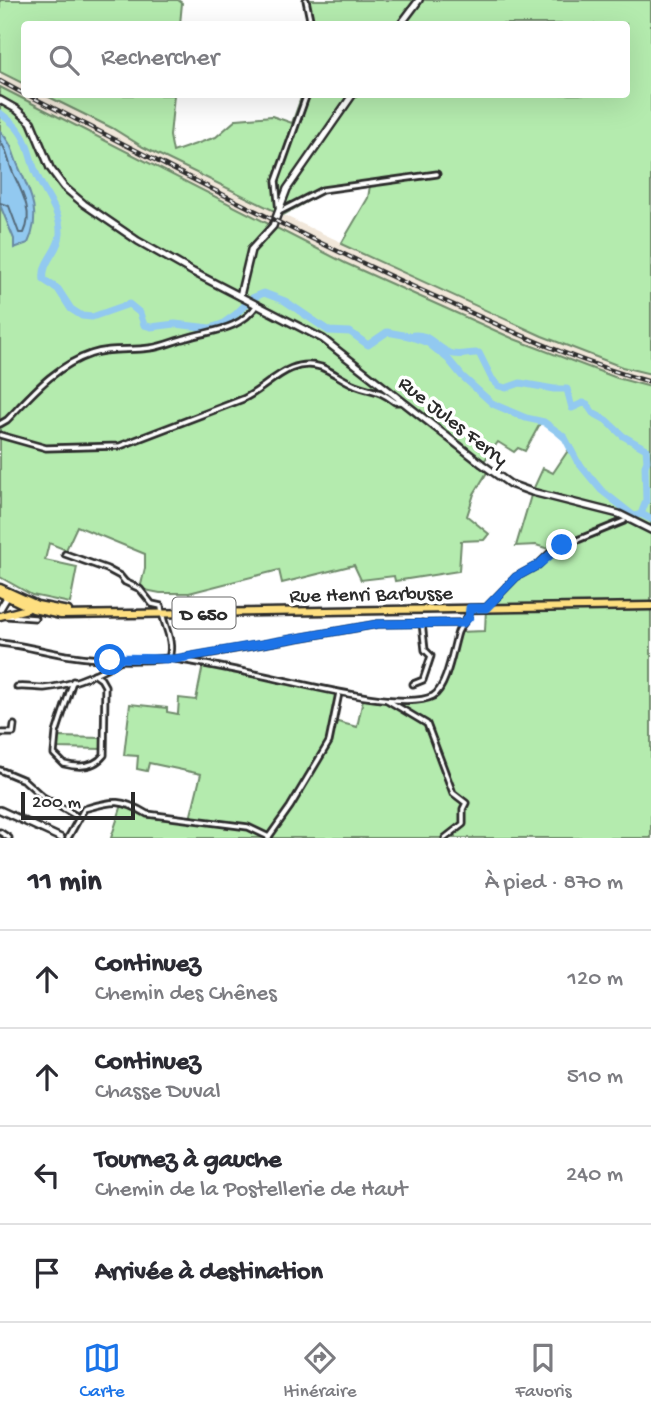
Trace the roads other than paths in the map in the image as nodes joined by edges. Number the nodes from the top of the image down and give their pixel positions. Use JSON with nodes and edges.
{"nodes":[{"id":1,"x":306,"y":0,"type":"edge"},
{"id":2,"x":419,"y":0,"type":"edge"},
{"id":3,"x":310,"y":21,"type":"edge"},
{"id":4,"x":403,"y":21,"type":"edge"},
{"id":5,"x":306,"y":98,"type":"edge"},
{"id":6,"x":349,"y":98,"type":"edge"},
{"id":7,"x":0,"y":100,"type":"edge"},
{"id":8,"x":437,"y":174,"type":"dead end"},
{"id":9,"x":279,"y":212,"type":"junction"},
{"id":10,"x":240,"y":296,"type":"junction"},
{"id":11,"x":252,"y":302,"type":"junction"},
{"id":12,"x":403,"y":402,"type":"junction"},
{"id":13,"x":0,"y":424,"type":"edge"},
{"id":14,"x":0,"y":435,"type":"edge"},
{"id":15,"x":624,"y":521,"type":"dead end"},
{"id":16,"x":651,"y":530,"type":"edge"},
{"id":17,"x":65,"y":554,"type":"dead end"},
{"id":18,"x":0,"y":588,"type":"edge"},
{"id":19,"x":3,"y":603,"type":"edge"},
{"id":20,"x":651,"y":606,"type":"edge"},
{"id":21,"x":470,"y":608,"type":"junction"},
{"id":22,"x":486,"y":608,"type":"junction"},
{"id":23,"x":33,"y":609,"type":"junction"},
{"id":24,"x":161,"y":613,"type":"junction"},
{"id":25,"x":91,"y":615,"type":"junction"},
{"id":26,"x":35,"y":618,"type":"dead end"},
{"id":27,"x":422,"y":623,"type":"junction"},
{"id":28,"x":463,"y":623,"type":"junction"},
{"id":29,"x":0,"y":643,"type":"edge"},
{"id":30,"x":108,"y":658,"type":"junction"},
{"id":31,"x":169,"y":658,"type":"junction"},
{"id":32,"x":123,"y":659,"type":"junction"},
{"id":33,"x":175,"y":659,"type":"junction"},
{"id":34,"x":107,"y":668,"type":"junction"},
{"id":35,"x":94,"y":674,"type":"junction"},
{"id":36,"x":73,"y":681,"type":"junction"},
{"id":37,"x":413,"y":684,"type":"dead end"},
{"id":38,"x":17,"y":687,"type":"dead end"},
{"id":39,"x":339,"y":692,"type":"junction"},
{"id":40,"x":386,"y":699,"type":"junction"},
{"id":41,"x":14,"y":726,"type":"dead end"},
{"id":42,"x":0,"y":733,"type":"edge"},
{"id":43,"x":0,"y":770,"type":"edge"},
{"id":44,"x":0,"y":810,"type":"edge"},
{"id":45,"x":78,"y":817,"type":"junction"},
{"id":46,"x":0,"y":832,"type":"edge"},
{"id":47,"x":9,"y":838,"type":"edge"},
{"id":48,"x":61,"y":838,"type":"edge"},
{"id":49,"x":68,"y":838,"type":"edge"},
{"id":50,"x":268,"y":838,"type":"edge"},
{"id":51,"x":444,"y":838,"type":"edge"}],
"edges":[{"from":1,"to":3,"type":"street"},
{"from":2,"to":4,"type":"main road"},
{"from":5,"to":9,"type":"street"},
{"from":6,"to":9,"type":"main road"},
{"from":7,"to":10,"type":"main road","name":"Rue Jules Ferry"},
{"from":8,"to":9,"type":"street"},
{"from":9,"to":10,"type":"main road"},
{"from":10,"to":11,"type":"main road","name":"Rue Jules Ferry"},
{"from":11,"to":12,"type":"main road","name":"Rue Jules Ferry"},
{"from":11,"to":13,"type":"street"},
{"from":12,"to":14,"type":"street"},
{"from":12,"to":16,"type":"main road","name":"Rue Jules Ferry"},
{"from":15,"to":22,"type":"street"},
{"from":17,"to":24,"type":"street"},
{"from":18,"to":19,"type":"main road","number":"D 650"},
{"from":19,"to":23,"type":"main road"},
{"from":19,"to":23,"type":"main road","number":"D 650"},
{"from":19,"to":25,"type":"main road","number":"D 650"},
{"from":19,"to":26,"type":"street"},
{"from":20,"to":22,"type":"main road","name":"Rue Henri Barbusse","number":"D 650"},
{"from":21,"to":22,"type":"main road","name":"Rue Henri Barbusse","number":"D 650"},
{"from":21,"to":24,"type":"main road","name":"Rue Henri Barbusse","number":"D 650"},
{"from":21,"to":28,"type":"street"},
{"from":23,"to":25,"type":"main road","number":"D 650"},
{"from":24,"to":25,"type":"main road","name":"Rue Henri Barbusse","number":"D 650"},
{"from":24,"to":31,"type":"street"},
{"from":27,"to":28,"type":"street"},
{"from":27,"to":33,"type":"street"},
{"from":27,"to":37,"type":"street"},
{"from":28,"to":40,"type":"street"},
{"from":29,"to":30,"type":"street"},
{"from":30,"to":32,"type":"street"},
{"from":30,"to":34,"type":"street"},
{"from":31,"to":32,"type":"street"},
{"from":31,"to":33,"type":"street"},
{"from":32,"to":34,"type":"street"},
{"from":33,"to":39,"type":"street"},
{"from":34,"to":35,"type":"street"},
{"from":35,"to":36,"type":"street"},
{"from":35,"to":36,"type":"street"},
{"from":36,"to":38,"type":"street"},
{"from":39,"to":40,"type":"street"},
{"from":39,"to":50,"type":"street"},
{"from":40,"to":51,"type":"street"},
{"from":41,"to":42,"type":"street"},
{"from":43,"to":45,"type":"street"},
{"from":44,"to":48,"type":"main road"},
{"from":45,"to":49,"type":"street"},
{"from":45,"to":50,"type":"street"},
{"from":46,"to":47,"type":"street"}]}
